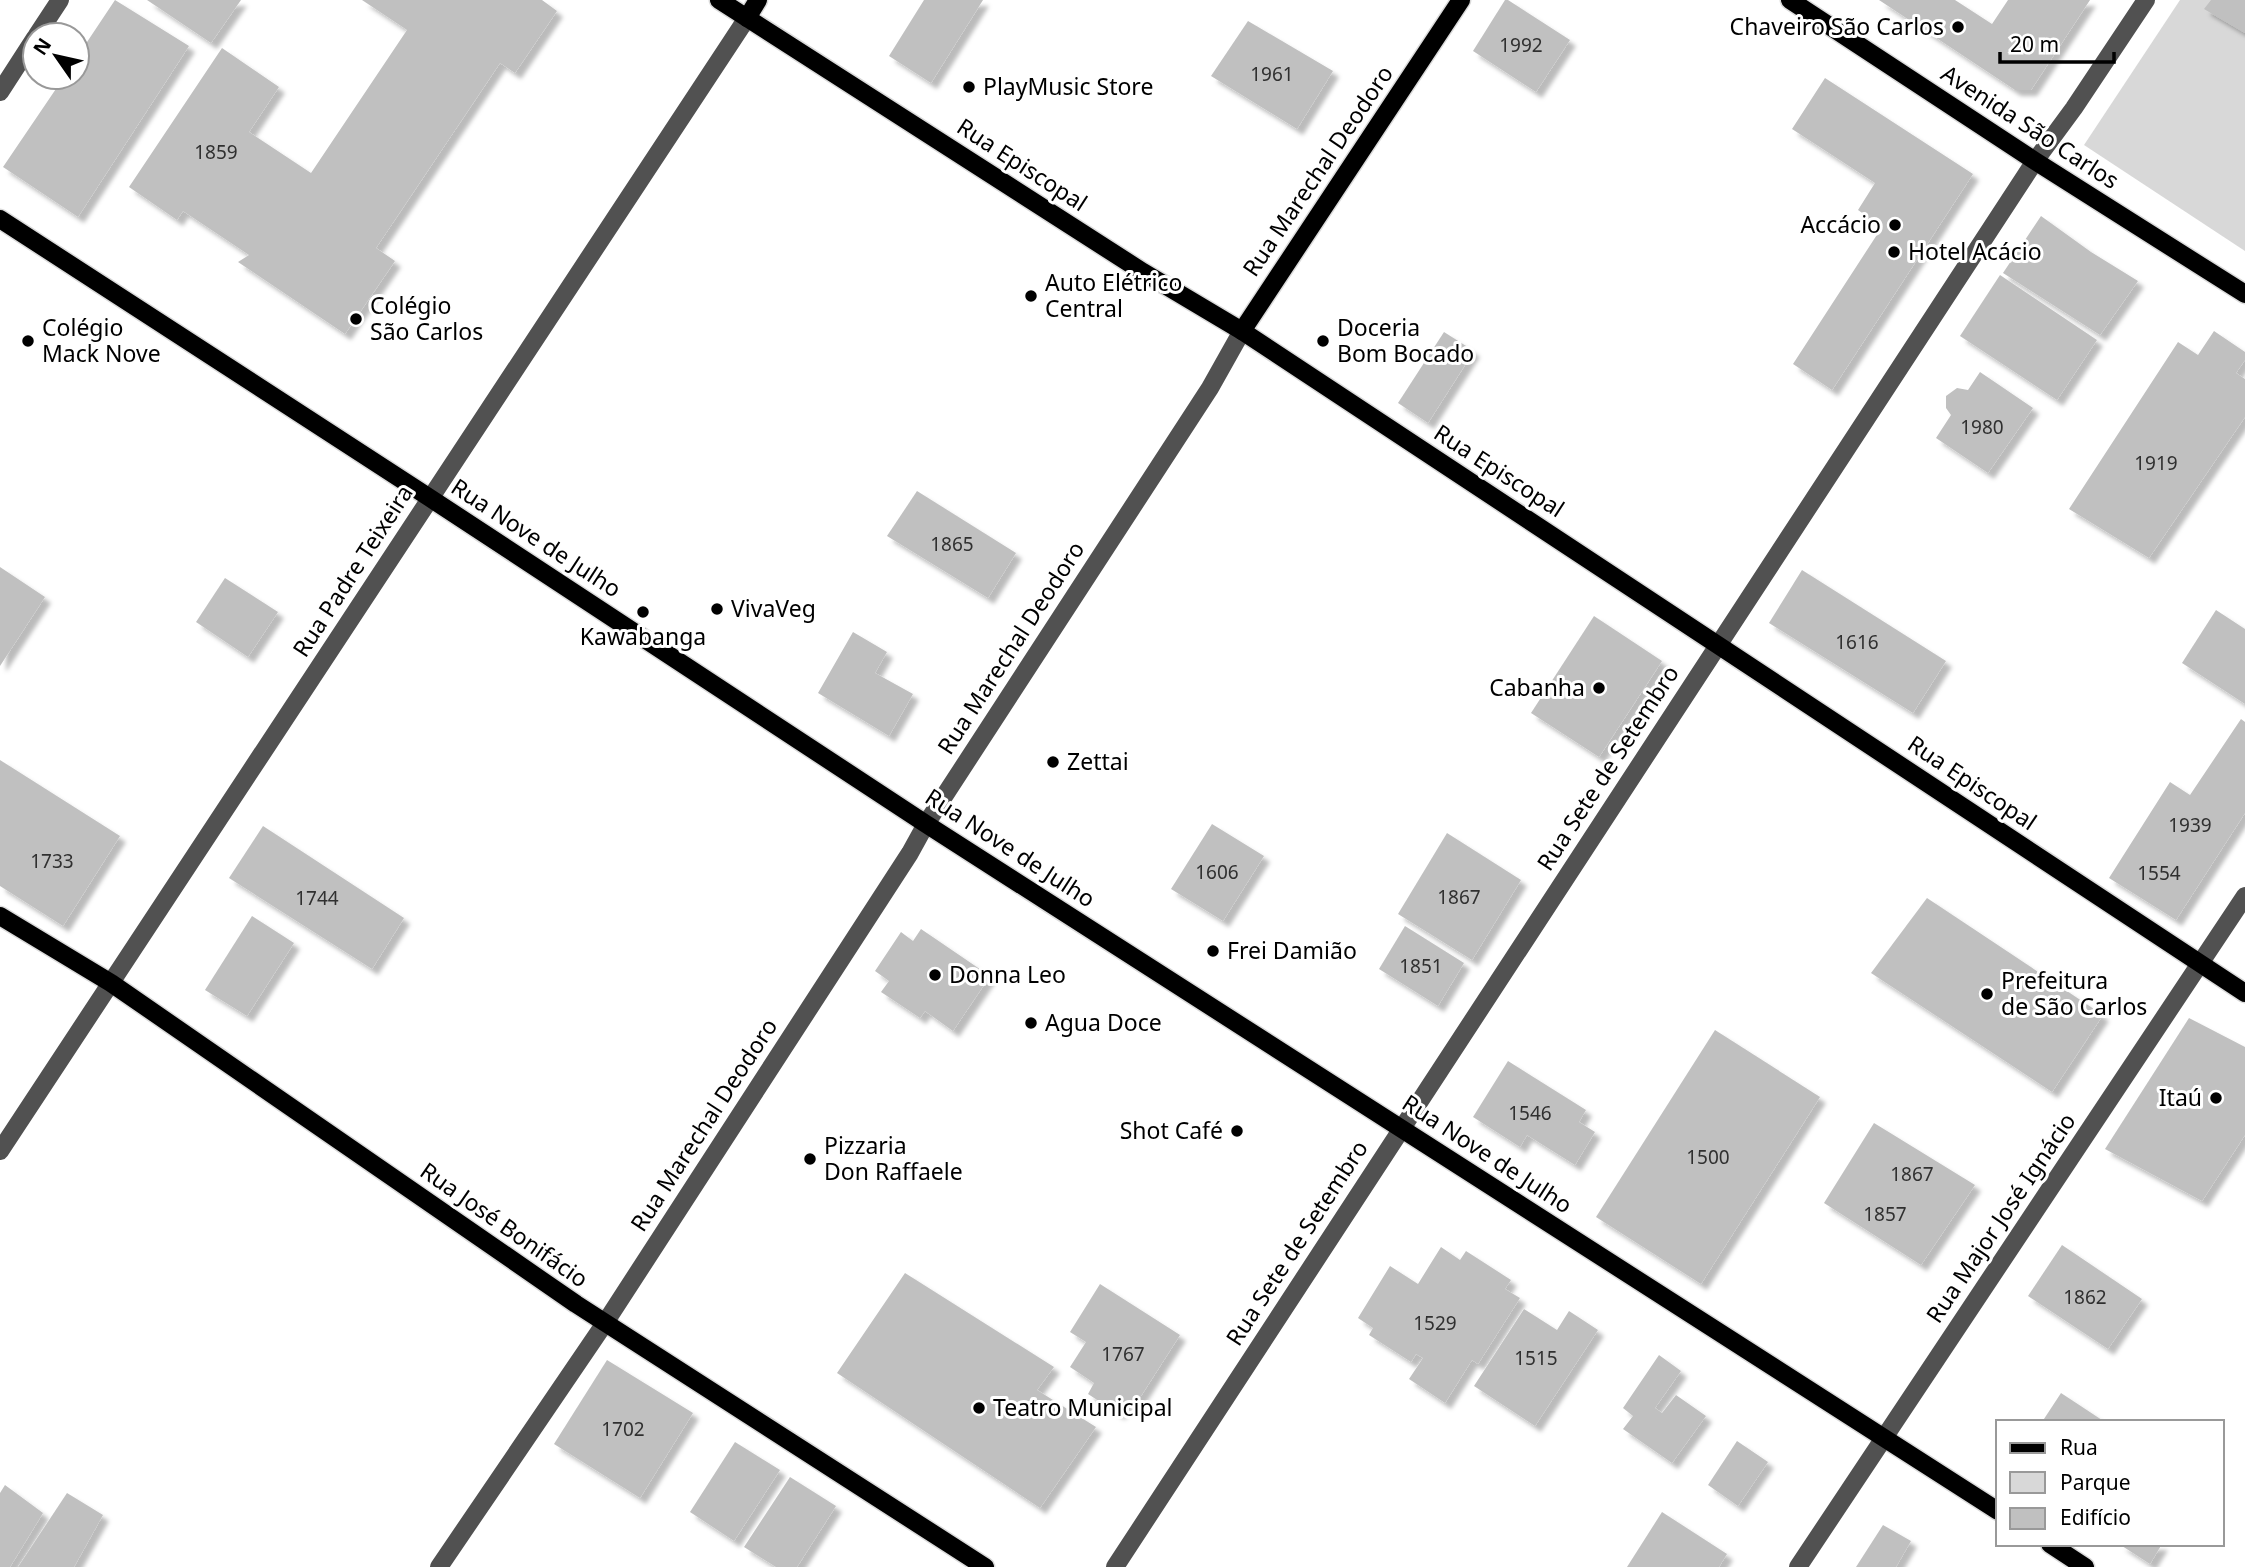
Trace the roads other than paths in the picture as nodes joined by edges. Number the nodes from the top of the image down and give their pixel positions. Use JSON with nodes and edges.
{"nodes":[{"id":1,"x":60,"y":0,"type":"edge"},
{"id":2,"x":719,"y":0,"type":"edge"},
{"id":3,"x":758,"y":0,"type":"edge"},
{"id":4,"x":1461,"y":0,"type":"edge"},
{"id":5,"x":1790,"y":0,"type":"edge"},
{"id":6,"x":2146,"y":0,"type":"edge"},
{"id":7,"x":747,"y":18,"type":"junction"},
{"id":8,"x":46,"y":21,"type":"edge"},
{"id":9,"x":21,"y":60,"type":"edge"},
{"id":10,"x":0,"y":92,"type":"edge"},
{"id":11,"x":2035,"y":161,"type":"junction"},
{"id":12,"x":0,"y":219,"type":"edge"},
{"id":13,"x":2245,"y":294,"type":"edge"},
{"id":14,"x":1242,"y":331,"type":"junction"},
{"id":15,"x":430,"y":498,"type":"junction"},
{"id":16,"x":1718,"y":644,"type":"junction"},
{"id":17,"x":926,"y":824,"type":"junction"},
{"id":18,"x":2245,"y":896,"type":"edge"},
{"id":19,"x":0,"y":916,"type":"edge"},
{"id":20,"x":2201,"y":964,"type":"junction"},
{"id":21,"x":111,"y":983,"type":"junction"},
{"id":22,"x":2245,"y":993,"type":"edge"},
{"id":23,"x":1401,"y":1128,"type":"junction"},
{"id":24,"x":0,"y":1152,"type":"edge"},
{"id":25,"x":605,"y":1323,"type":"junction"},
{"id":26,"x":1884,"y":1436,"type":"junction"},
{"id":27,"x":1996,"y":1510,"type":"edge"},
{"id":28,"x":2053,"y":1546,"type":"edge"},
{"id":29,"x":439,"y":1567,"type":"edge"},
{"id":30,"x":985,"y":1567,"type":"edge"},
{"id":31,"x":1115,"y":1567,"type":"edge"},
{"id":32,"x":1798,"y":1567,"type":"edge"},
{"id":33,"x":2085,"y":1567,"type":"edge"}],
"edges":[{"from":1,"to":8,"type":"street"},
{"from":2,"to":7,"type":"main road","name":"Rua Episcopal"},
{"from":3,"to":7,"type":"main road"},
{"from":4,"to":14,"type":"main road","name":"Rua Marechal Deodoro"},
{"from":5,"to":11,"type":"main road","name":"Avenida São Carlos"},
{"from":6,"to":11,"type":"street","name":"Rua Sete de Setembro"},
{"from":7,"to":14,"type":"main road","name":"Rua Episcopal"},
{"from":7,"to":15,"type":"street","name":"Rua Padre Teixeira"},
{"from":9,"to":10,"type":"street"},
{"from":11,"to":13,"type":"main road","name":"Avenida São Carlos"},
{"from":11,"to":16,"type":"street","name":"Rua Sete de Setembro"},
{"from":12,"to":15,"type":"main road","name":"Rua Nove de Julho"},
{"from":14,"to":16,"type":"main road","name":"Rua Episcopal"},
{"from":14,"to":17,"type":"street","name":"Rua Marechal Deodoro"},
{"from":15,"to":17,"type":"main road","name":"Rua Nove de Julho"},
{"from":15,"to":21,"type":"street","name":"Rua Padre Teixeira"},
{"from":16,"to":20,"type":"main road","name":"Rua Episcopal"},
{"from":16,"to":23,"type":"street","name":"Rua Sete de Setembro"},
{"from":17,"to":23,"type":"main road","name":"Rua Nove de Julho"},
{"from":17,"to":25,"type":"street","name":"Rua Marechal Deodoro"},
{"from":18,"to":20,"type":"street","name":"Rua Major José Ignácio"},
{"from":19,"to":21,"type":"main road","name":"Rua José Bonifácio"},
{"from":20,"to":22,"type":"main road","name":"Rua Episcopal"},
{"from":20,"to":26,"type":"street","name":"Rua Major José Ignácio"},
{"from":21,"to":24,"type":"street","name":"Rua Padre Teixeira"},
{"from":21,"to":25,"type":"main road","name":"Rua José Bonifácio"},
{"from":23,"to":26,"type":"main road","name":"Rua Nove de Julho"},
{"from":23,"to":31,"type":"street","name":"Rua Sete de Setembro"},
{"from":25,"to":29,"type":"street","name":"Rua Marechal Deodoro"},
{"from":25,"to":30,"type":"main road","name":"Rua José Bonifácio"},
{"from":26,"to":27,"type":"main road","name":"Rua Nove de Julho"},
{"from":26,"to":32,"type":"street","name":"Rua Major José Ignácio"},
{"from":28,"to":33,"type":"main road"}]}
